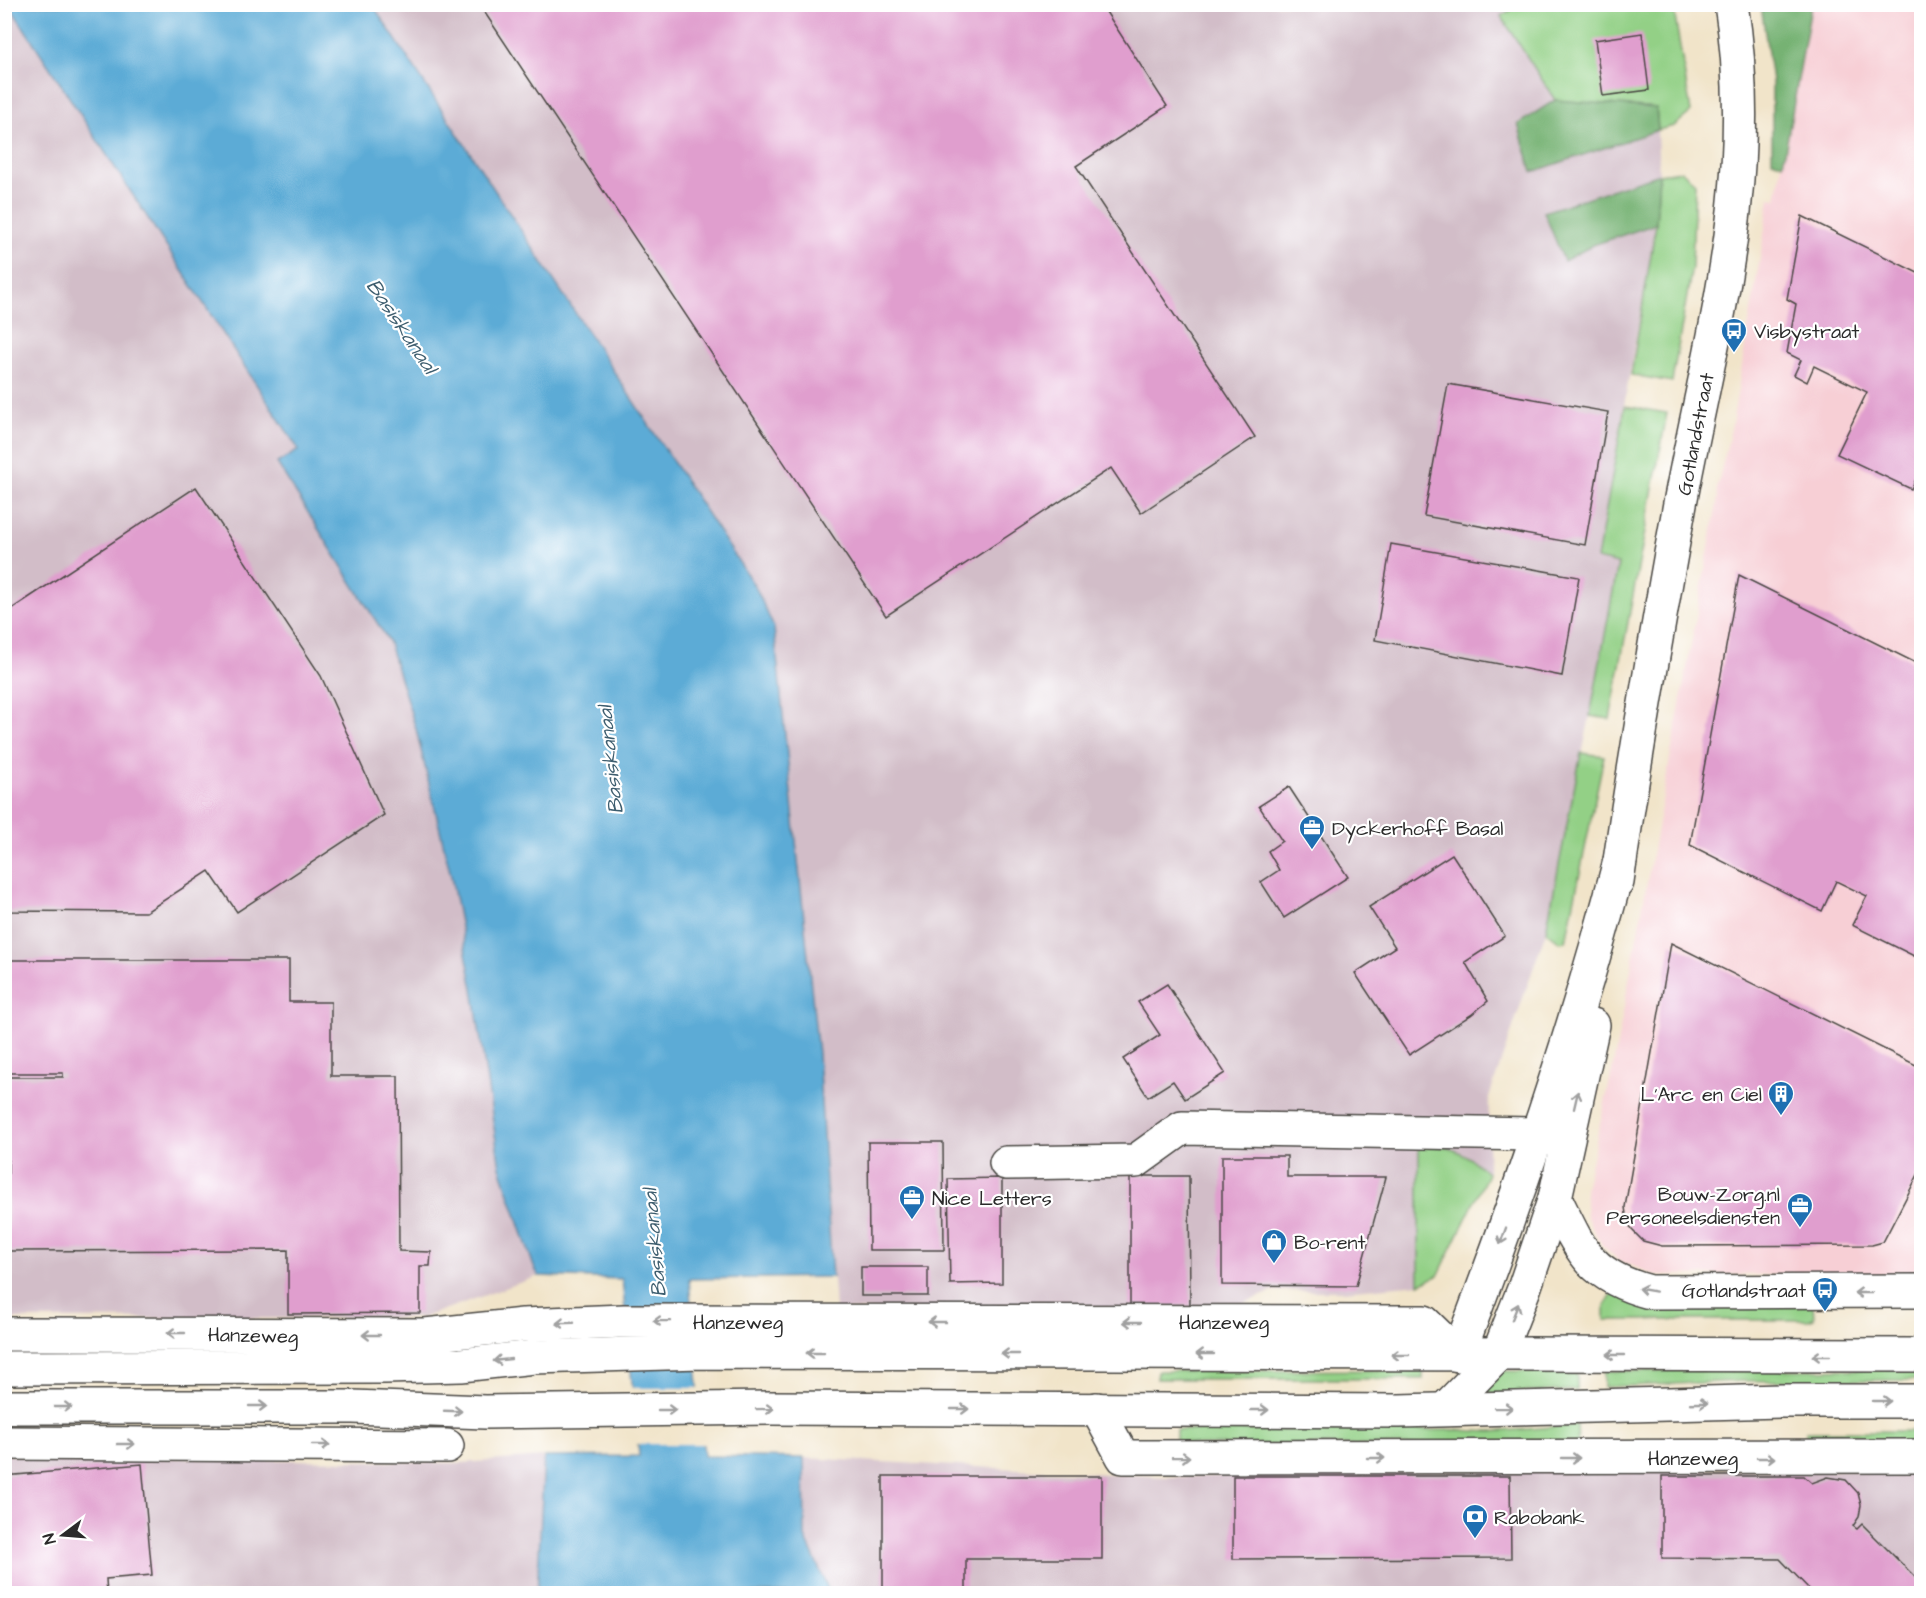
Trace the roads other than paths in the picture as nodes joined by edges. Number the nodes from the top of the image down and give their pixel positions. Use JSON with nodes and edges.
{"nodes":[{"id":1,"x":1731,"y":4,"type":"edge"},
{"id":2,"x":1553,"y":1137,"type":"junction"},
{"id":3,"x":1006,"y":1163,"type":"dead end"},
{"id":4,"x":1555,"y":1198,"type":"junction"},
{"id":5,"x":1922,"y":1291,"type":"edge"},
{"id":6,"x":4,"y":1334,"type":"edge"},
{"id":7,"x":700,"y":1337,"type":"junction"},
{"id":8,"x":1458,"y":1355,"type":"junction"},
{"id":9,"x":1498,"y":1355,"type":"junction"},
{"id":10,"x":1922,"y":1355,"type":"edge"},
{"id":11,"x":4,"y":1368,"type":"edge"},
{"id":12,"x":1922,"y":1401,"type":"edge"},
{"id":13,"x":4,"y":1407,"type":"edge"},
{"id":14,"x":1097,"y":1409,"type":"junction"},
{"id":15,"x":1445,"y":1409,"type":"junction"},
{"id":16,"x":4,"y":1443,"type":"edge"},
{"id":17,"x":447,"y":1446,"type":"dead end"},
{"id":18,"x":1922,"y":1456,"type":"edge"}],
"edges":[{"from":1,"to":2,"type":"street","name":"Gotlandstraat"},
{"from":2,"to":3,"type":"street"},
{"from":2,"to":4,"type":"street","name":"Gotlandstraat"},
{"from":2,"to":8,"type":"street","name":"Gotlandstraat","one_way":true},
{"from":5,"to":4,"type":"street","one_way":true},
{"from":9,"to":4,"type":"street","name":"Gotlandstraat","one_way":true},
{"from":7,"to":6,"type":"street","name":"Hanzeweg","one_way":true},
{"from":8,"to":7,"type":"street","name":"Hanzeweg","one_way":true},
{"from":7,"to":11,"type":"street","name":"Hanzeweg","one_way":true},
{"from":8,"to":9,"type":"street","name":"Hanzeweg"},
{"from":10,"to":9,"type":"street","name":"Hanzeweg","one_way":true},
{"from":9,"to":15,"type":"street","name":"Gotlandstraat"},
{"from":15,"to":12,"type":"street","one_way":true},
{"from":13,"to":14,"type":"street","one_way":true},
{"from":14,"to":15,"type":"street","one_way":true},
{"from":14,"to":18,"type":"street","name":"Hanzeweg","one_way":true},
{"from":16,"to":17,"type":"street","one_way":true}]}
